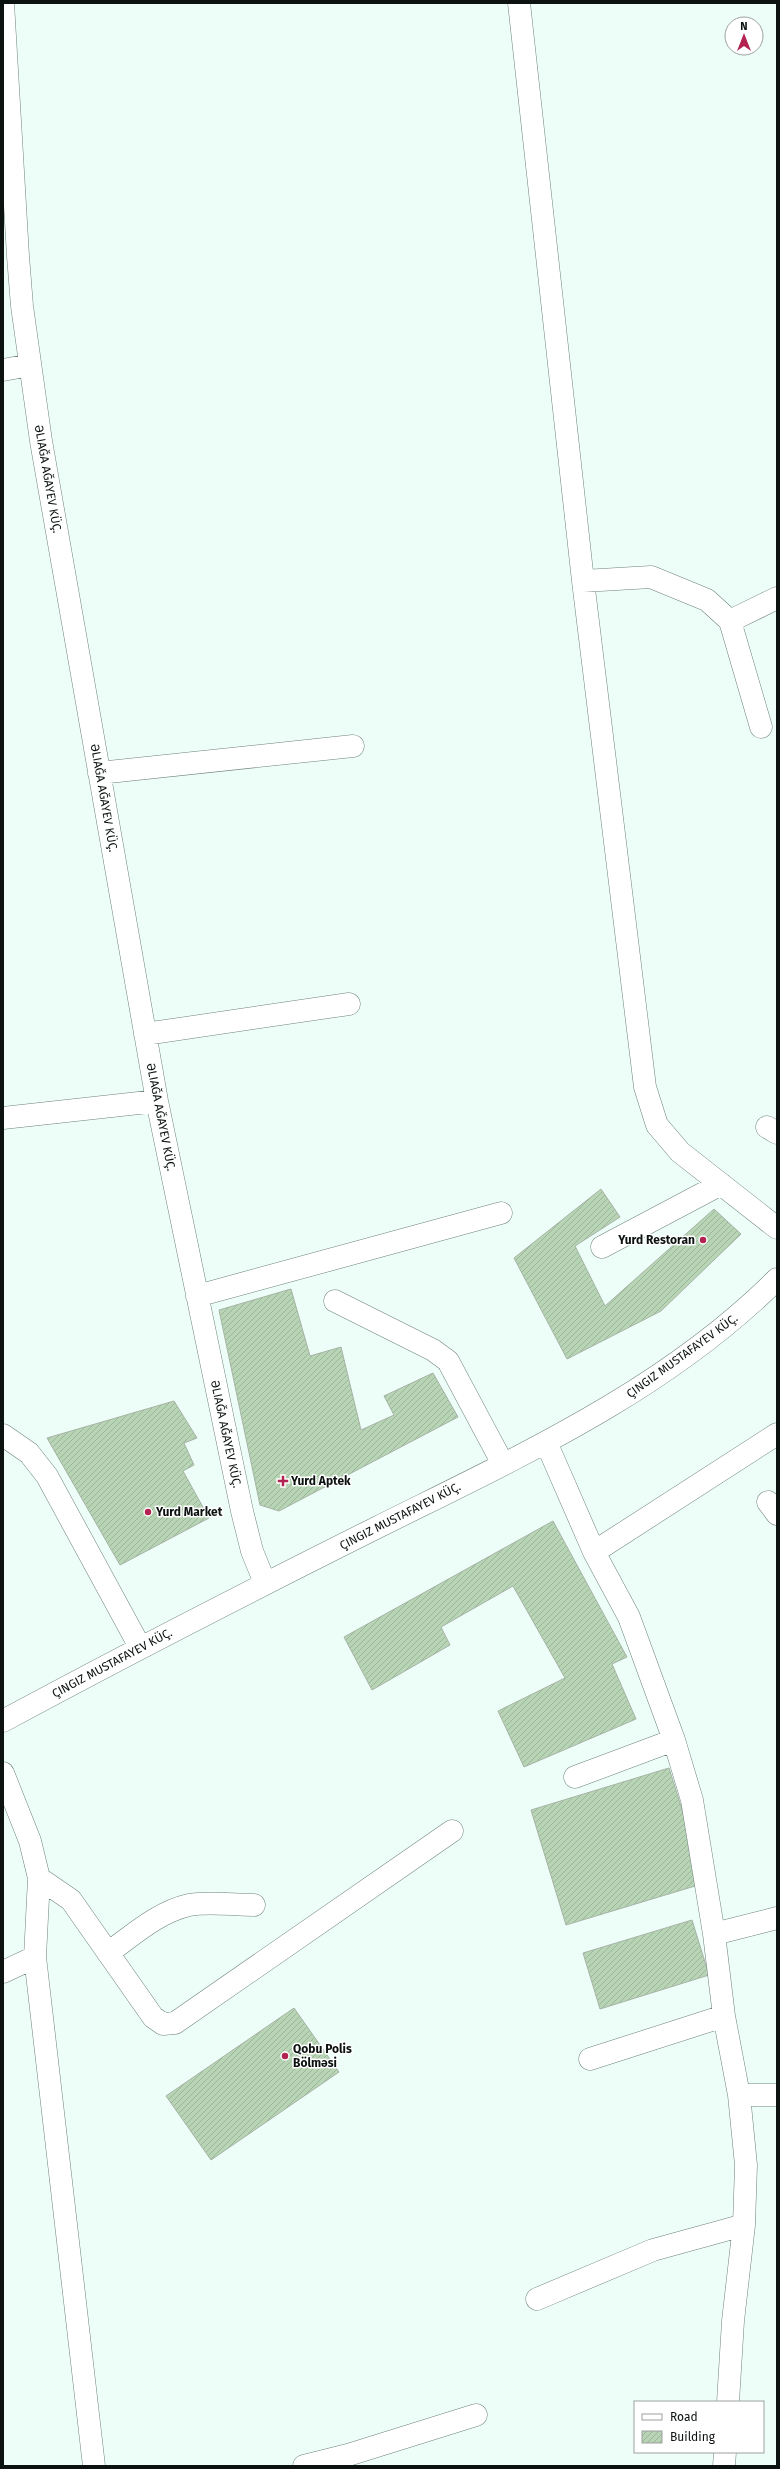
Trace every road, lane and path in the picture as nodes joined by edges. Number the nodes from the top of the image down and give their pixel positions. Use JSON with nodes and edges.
{"nodes":[{"id":1,"x":3,"y":3,"type":"edge"},
{"id":2,"x":519,"y":3,"type":"edge"},
{"id":3,"x":7,"y":120,"type":"edge"},
{"id":4,"x":30,"y":365,"type":"junction"},
{"id":5,"x":3,"y":370,"type":"edge"},
{"id":6,"x":583,"y":581,"type":"junction"},
{"id":7,"x":777,"y":598,"type":"edge"},
{"id":8,"x":730,"y":621,"type":"junction"},
{"id":9,"x":761,"y":727,"type":"dead end"},
{"id":10,"x":353,"y":746,"type":"dead end"},
{"id":11,"x":99,"y":773,"type":"junction"},
{"id":12,"x":349,"y":1004,"type":"dead end"},
{"id":13,"x":145,"y":1034,"type":"junction"},
{"id":14,"x":157,"y":1101,"type":"junction"},
{"id":15,"x":3,"y":1118,"type":"edge"},
{"id":16,"x":721,"y":1184,"type":"junction"},
{"id":17,"x":501,"y":1213,"type":"dead end"},
{"id":18,"x":777,"y":1228,"type":"edge"},
{"id":19,"x":602,"y":1247,"type":"dead end"},
{"id":20,"x":777,"y":1279,"type":"edge"},
{"id":21,"x":197,"y":1296,"type":"junction"},
{"id":22,"x":335,"y":1301,"type":"dead end"},
{"id":23,"x":777,"y":1434,"type":"edge"},
{"id":24,"x":3,"y":1435,"type":"edge"},
{"id":25,"x":546,"y":1442,"type":"junction"},
{"id":26,"x":503,"y":1464,"type":"junction"},
{"id":27,"x":594,"y":1552,"type":"junction"},
{"id":28,"x":265,"y":1583,"type":"junction"},
{"id":29,"x":140,"y":1647,"type":"junction"},
{"id":30,"x":3,"y":1721,"type":"edge"},
{"id":31,"x":674,"y":1740,"type":"junction"},
{"id":32,"x":3,"y":1773,"type":"edge"},
{"id":33,"x":575,"y":1777,"type":"dead end"},
{"id":34,"x":452,"y":1831,"type":"dead end"},
{"id":35,"x":40,"y":1878,"type":"junction"},
{"id":36,"x":254,"y":1905,"type":"dead end"},
{"id":37,"x":777,"y":1918,"type":"edge"},
{"id":38,"x":714,"y":1934,"type":"junction"},
{"id":39,"x":108,"y":1953,"type":"junction"},
{"id":40,"x":35,"y":1957,"type":"junction"},
{"id":41,"x":3,"y":1972,"type":"edge"},
{"id":42,"x":724,"y":2016,"type":"junction"},
{"id":43,"x":590,"y":2059,"type":"dead end"},
{"id":44,"x":739,"y":2095,"type":"junction"},
{"id":45,"x":777,"y":2095,"type":"edge"},
{"id":46,"x":744,"y":2226,"type":"junction"},
{"id":47,"x":537,"y":2299,"type":"dead end"},
{"id":48,"x":728,"y":2401,"type":"edge"},
{"id":49,"x":476,"y":2415,"type":"dead end"},
{"id":50,"x":725,"y":2453,"type":"edge"},
{"id":51,"x":93,"y":2466,"type":"edge"},
{"id":52,"x":304,"y":2466,"type":"edge"},
{"id":53,"x":724,"y":2466,"type":"edge"}],
"edges":[{"from":1,"to":3,"type":"street","name":"ƏLIAĞA AĞAYEV KÜÇ."},
{"from":2,"to":6,"type":"street"},
{"from":3,"to":4,"type":"street","name":"ƏLIAĞA AĞAYEV KÜÇ."},
{"from":4,"to":5,"type":"street"},
{"from":4,"to":11,"type":"street","name":"ƏLIAĞA AĞAYEV KÜÇ."},
{"from":6,"to":8,"type":"street"},
{"from":6,"to":16,"type":"street"},
{"from":7,"to":8,"type":"street"},
{"from":8,"to":9,"type":"street"},
{"from":10,"to":11,"type":"street"},
{"from":11,"to":13,"type":"street","name":"ƏLIAĞA AĞAYEV KÜÇ."},
{"from":12,"to":13,"type":"street"},
{"from":13,"to":14,"type":"street","name":"ƏLIAĞA AĞAYEV KÜÇ."},
{"from":14,"to":15,"type":"street"},
{"from":14,"to":21,"type":"street","name":"ƏLIAĞA AĞAYEV KÜÇ."},
{"from":16,"to":18,"type":"street"},
{"from":16,"to":19,"type":"street"},
{"from":17,"to":21,"type":"street"},
{"from":20,"to":25,"type":"street","name":"ÇINGIZ MUSTAFAYEV KÜÇ."},
{"from":21,"to":28,"type":"street","name":"ƏLIAĞA AĞAYEV KÜÇ."},
{"from":22,"to":26,"type":"street"},
{"from":23,"to":27,"type":"street"},
{"from":24,"to":29,"type":"street"},
{"from":25,"to":26,"type":"street","name":"ÇINGIZ MUSTAFAYEV KÜÇ."},
{"from":25,"to":27,"type":"street"},
{"from":26,"to":28,"type":"street","name":"ÇINGIZ MUSTAFAYEV KÜÇ."},
{"from":27,"to":31,"type":"street"},
{"from":28,"to":29,"type":"street","name":"ÇINGIZ MUSTAFAYEV KÜÇ."},
{"from":29,"to":30,"type":"street","name":"ÇINGIZ MUSTAFAYEV KÜÇ."},
{"from":31,"to":33,"type":"street"},
{"from":31,"to":38,"type":"street"},
{"from":32,"to":35,"type":"street"},
{"from":34,"to":39,"type":"street"},
{"from":35,"to":39,"type":"street"},
{"from":35,"to":40,"type":"street"},
{"from":36,"to":39,"type":"street"},
{"from":37,"to":38,"type":"street"},
{"from":38,"to":42,"type":"street"},
{"from":40,"to":41,"type":"street"},
{"from":40,"to":51,"type":"street"},
{"from":42,"to":43,"type":"street"},
{"from":42,"to":44,"type":"street"},
{"from":44,"to":45,"type":"street"},
{"from":44,"to":46,"type":"street"},
{"from":46,"to":47,"type":"street"},
{"from":46,"to":48,"type":"street"},
{"from":49,"to":52,"type":"street"},
{"from":50,"to":53,"type":"street"}]}
